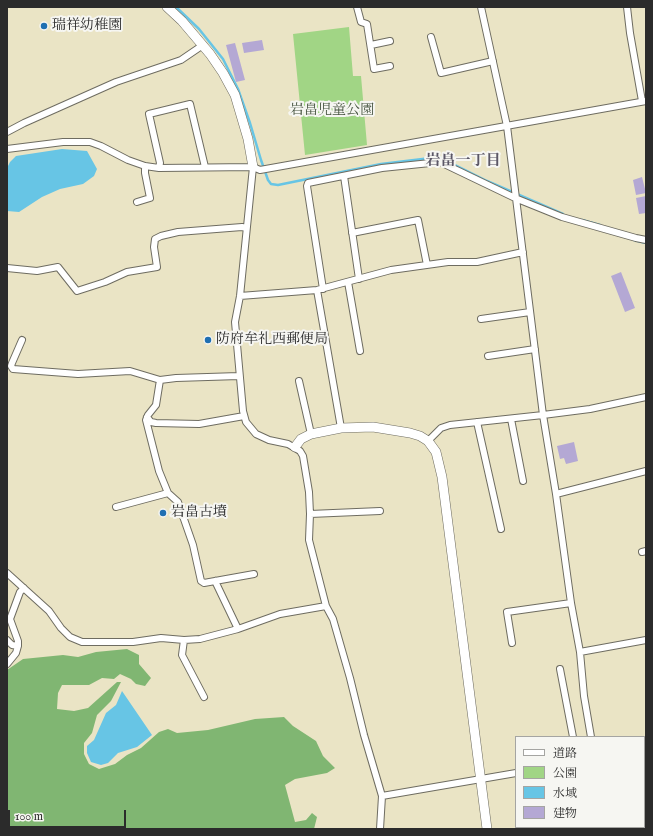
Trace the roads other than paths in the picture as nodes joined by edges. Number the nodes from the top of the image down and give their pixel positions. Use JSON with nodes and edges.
{"nodes":[{"id":1,"x":167,"y":7,"type":"edge"},
{"id":2,"x":358,"y":7,"type":"edge"},
{"id":3,"x":481,"y":7,"type":"edge"},
{"id":4,"x":627,"y":7,"type":"edge"},
{"id":5,"x":432,"y":37,"type":"dead end"},
{"id":6,"x":390,"y":41,"type":"dead end"},
{"id":7,"x":371,"y":45,"type":"junction"},
{"id":8,"x":203,"y":46,"type":"junction"},
{"id":9,"x":493,"y":61,"type":"junction"},
{"id":10,"x":390,"y":66,"type":"dead end"},
{"id":11,"x":644,"y":101,"type":"edge"},
{"id":12,"x":507,"y":126,"type":"junction"},
{"id":13,"x":7,"y":132,"type":"edge"},
{"id":14,"x":7,"y":149,"type":"edge"},
{"id":15,"x":145,"y":166,"type":"junction"},
{"id":16,"x":205,"y":167,"type":"junction"},
{"id":17,"x":253,"y":167,"type":"junction"},
{"id":18,"x":159,"y":168,"type":"junction"},
{"id":19,"x":344,"y":176,"type":"junction"},
{"id":20,"x":515,"y":198,"type":"junction"},
{"id":21,"x":137,"y":202,"type":"dead end"},
{"id":22,"x":246,"y":228,"type":"junction"},
{"id":23,"x":352,"y":233,"type":"junction"},
{"id":24,"x":646,"y":240,"type":"edge"},
{"id":25,"x":523,"y":252,"type":"junction"},
{"id":26,"x":428,"y":265,"type":"junction"},
{"id":27,"x":7,"y":268,"type":"edge"},
{"id":28,"x":359,"y":279,"type":"junction"},
{"id":29,"x":348,"y":282,"type":"junction"},
{"id":30,"x":320,"y":290,"type":"junction"},
{"id":31,"x":240,"y":296,"type":"junction"},
{"id":32,"x":530,"y":312,"type":"junction"},
{"id":33,"x":481,"y":319,"type":"dead end"},
{"id":34,"x":22,"y":340,"type":"dead end"},
{"id":35,"x":535,"y":349,"type":"junction"},
{"id":36,"x":360,"y":351,"type":"dead end"},
{"id":37,"x":488,"y":356,"type":"dead end"},
{"id":38,"x":239,"y":376,"type":"junction"},
{"id":39,"x":160,"y":380,"type":"junction"},
{"id":40,"x":299,"y":381,"type":"dead end"},
{"id":41,"x":646,"y":397,"type":"edge"},
{"id":42,"x":543,"y":415,"type":"junction"},
{"id":43,"x":244,"y":416,"type":"junction"},
{"id":44,"x":147,"y":417,"type":"junction"},
{"id":45,"x":511,"y":419,"type":"junction"},
{"id":46,"x":477,"y":422,"type":"junction"},
{"id":47,"x":341,"y":428,"type":"junction"},
{"id":48,"x":310,"y":434,"type":"junction"},
{"id":49,"x":428,"y":441,"type":"junction"},
{"id":50,"x":295,"y":447,"type":"junction"},
{"id":51,"x":646,"y":471,"type":"edge"},
{"id":52,"x":523,"y":482,"type":"dead end"},
{"id":53,"x":168,"y":493,"type":"junction"},
{"id":54,"x":556,"y":494,"type":"junction"},
{"id":55,"x":116,"y":507,"type":"dead end"},
{"id":56,"x":380,"y":511,"type":"dead end"},
{"id":57,"x":310,"y":514,"type":"junction"},
{"id":58,"x":501,"y":529,"type":"dead end"},
{"id":59,"x":7,"y":574,"type":"edge"},
{"id":60,"x":254,"y":574,"type":"dead end"},
{"id":61,"x":215,"y":581,"type":"junction"},
{"id":62,"x":24,"y":588,"type":"junction"},
{"id":63,"x":571,"y":603,"type":"junction"},
{"id":64,"x":326,"y":606,"type":"junction"},
{"id":65,"x":238,"y":629,"type":"junction"},
{"id":66,"x":7,"y":640,"type":"edge"},
{"id":67,"x":184,"y":640,"type":"junction"},
{"id":68,"x":646,"y":640,"type":"edge"},
{"id":69,"x":512,"y":643,"type":"dead end"},
{"id":70,"x":18,"y":646,"type":"junction"},
{"id":71,"x":580,"y":652,"type":"junction"},
{"id":72,"x":7,"y":664,"type":"edge"},
{"id":73,"x":560,"y":669,"type":"dead end"},
{"id":74,"x":204,"y":697,"type":"dead end"},
{"id":75,"x":572,"y":736,"type":"edge"},
{"id":76,"x":591,"y":736,"type":"edge"},
{"id":77,"x":515,"y":773,"type":"edge"},
{"id":78,"x":481,"y":779,"type":"junction"},
{"id":79,"x":382,"y":796,"type":"junction"},
{"id":80,"x":380,"y":829,"type":"edge"},
{"id":81,"x":487,"y":829,"type":"edge"}],
"edges":[{"from":1,"to":8,"type":"street"},
{"from":2,"to":7,"type":"street"},
{"from":3,"to":9,"type":"street"},
{"from":4,"to":11,"type":"street"},
{"from":5,"to":9,"type":"street"},
{"from":6,"to":7,"type":"street"},
{"from":7,"to":10,"type":"street"},
{"from":8,"to":13,"type":"street"},
{"from":8,"to":17,"type":"street"},
{"from":9,"to":12,"type":"street"},
{"from":11,"to":12,"type":"street"},
{"from":12,"to":17,"type":"street"},
{"from":12,"to":20,"type":"street"},
{"from":14,"to":15,"type":"street"},
{"from":15,"to":18,"type":"street"},
{"from":15,"to":21,"type":"street"},
{"from":16,"to":17,"type":"street"},
{"from":16,"to":18,"type":"street"},
{"from":16,"to":18,"type":"street"},
{"from":17,"to":22,"type":"street"},
{"from":19,"to":20,"type":"street"},
{"from":19,"to":23,"type":"street"},
{"from":19,"to":30,"type":"street"},
{"from":20,"to":24,"type":"street"},
{"from":20,"to":25,"type":"street"},
{"from":22,"to":27,"type":"street"},
{"from":22,"to":31,"type":"street"},
{"from":23,"to":26,"type":"street"},
{"from":23,"to":28,"type":"street"},
{"from":25,"to":26,"type":"street"},
{"from":25,"to":32,"type":"street"},
{"from":26,"to":28,"type":"street"},
{"from":28,"to":29,"type":"street"},
{"from":29,"to":30,"type":"street"},
{"from":29,"to":36,"type":"street"},
{"from":30,"to":31,"type":"street"},
{"from":30,"to":47,"type":"street"},
{"from":31,"to":38,"type":"street"},
{"from":32,"to":33,"type":"street"},
{"from":32,"to":35,"type":"street"},
{"from":34,"to":39,"type":"street"},
{"from":35,"to":37,"type":"street"},
{"from":35,"to":42,"type":"street"},
{"from":38,"to":39,"type":"street"},
{"from":38,"to":43,"type":"street"},
{"from":39,"to":44,"type":"street"},
{"from":40,"to":48,"type":"street"},
{"from":41,"to":42,"type":"street"},
{"from":42,"to":45,"type":"street"},
{"from":42,"to":54,"type":"street"},
{"from":43,"to":44,"type":"street"},
{"from":43,"to":50,"type":"street"},
{"from":44,"to":53,"type":"street"},
{"from":45,"to":46,"type":"street"},
{"from":45,"to":52,"type":"street"},
{"from":46,"to":49,"type":"street"},
{"from":46,"to":58,"type":"street"},
{"from":47,"to":48,"type":"street"},
{"from":47,"to":49,"type":"street"},
{"from":48,"to":50,"type":"street"},
{"from":49,"to":78,"type":"street"},
{"from":50,"to":57,"type":"street"},
{"from":51,"to":54,"type":"street"},
{"from":53,"to":55,"type":"street"},
{"from":53,"to":61,"type":"street"},
{"from":54,"to":63,"type":"street"},
{"from":56,"to":57,"type":"street"},
{"from":57,"to":64,"type":"street"},
{"from":59,"to":62,"type":"street"},
{"from":60,"to":61,"type":"street"},
{"from":61,"to":65,"type":"street"},
{"from":62,"to":67,"type":"street"},
{"from":62,"to":70,"type":"street"},
{"from":63,"to":69,"type":"street"},
{"from":63,"to":71,"type":"street"},
{"from":64,"to":65,"type":"street"},
{"from":64,"to":79,"type":"street"},
{"from":65,"to":67,"type":"street"},
{"from":66,"to":70,"type":"street"},
{"from":67,"to":74,"type":"street"},
{"from":68,"to":71,"type":"street"},
{"from":70,"to":72,"type":"street"},
{"from":71,"to":76,"type":"street"},
{"from":73,"to":75,"type":"street"},
{"from":77,"to":78,"type":"street"},
{"from":78,"to":79,"type":"street"},
{"from":78,"to":81,"type":"street"},
{"from":79,"to":80,"type":"street"}]}
